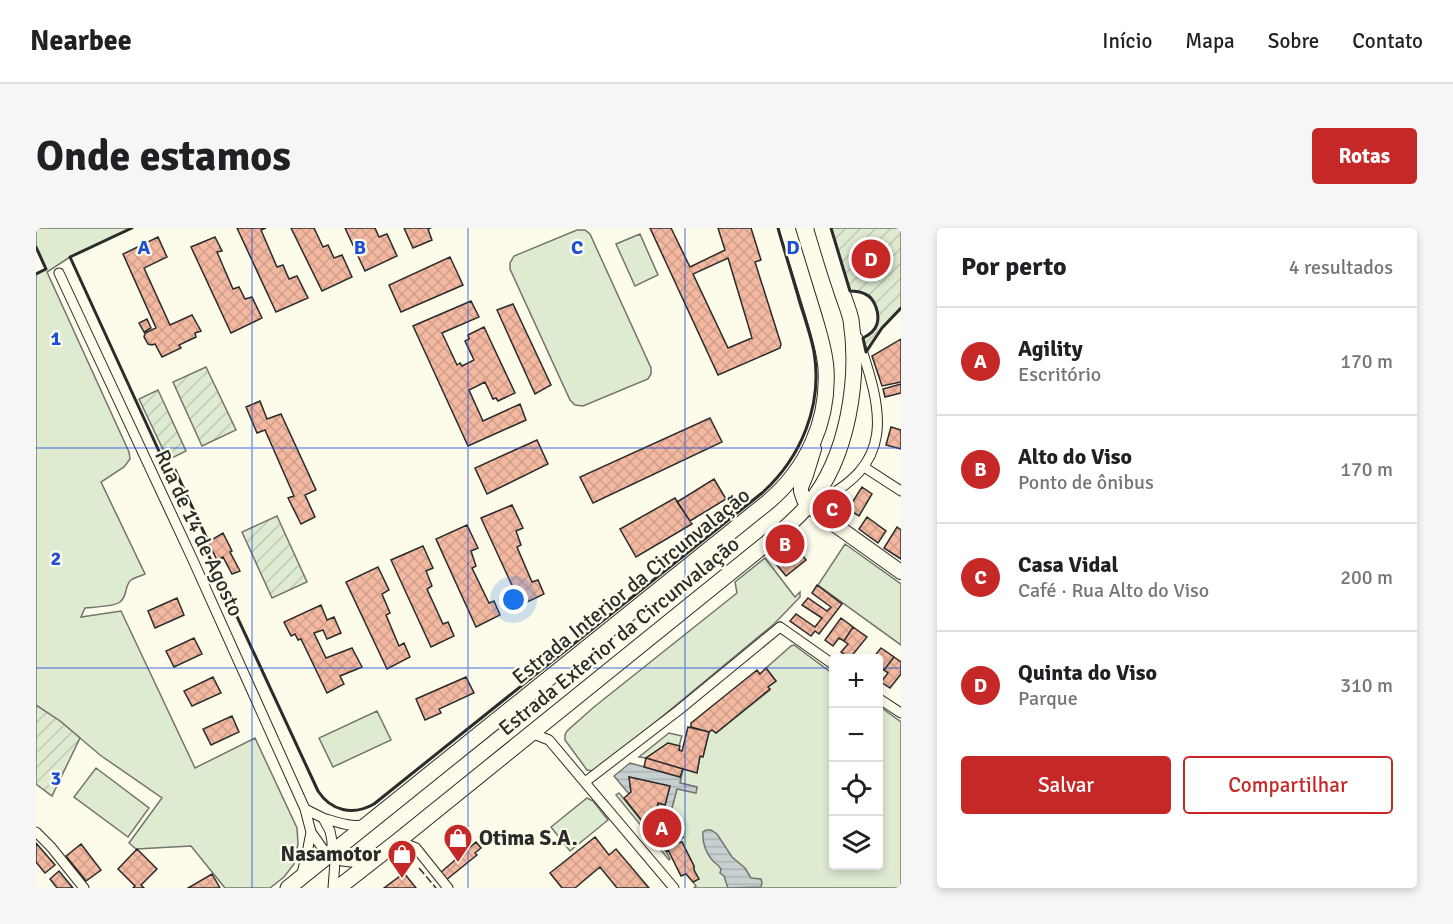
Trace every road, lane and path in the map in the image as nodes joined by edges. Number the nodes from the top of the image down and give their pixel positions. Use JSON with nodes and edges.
{"nodes":[{"id":1,"x":787,"y":228,"type":"edge"},
{"id":2,"x":822,"y":228,"type":"edge"},
{"id":3,"x":58,"y":273,"type":"dead end"},
{"id":4,"x":851,"y":319,"type":"junction"},
{"id":5,"x":818,"y":430,"type":"junction"},
{"id":6,"x":864,"y":467,"type":"junction"},
{"id":7,"x":901,"y":491,"type":"edge"},
{"id":8,"x":809,"y":505,"type":"junction"},
{"id":9,"x":901,"y":572,"type":"edge"},
{"id":10,"x":829,"y":661,"type":"edge"},
{"id":11,"x":883,"y":701,"type":"edge"},
{"id":12,"x":901,"y":713,"type":"edge"},
{"id":13,"x":531,"y":733,"type":"junction"},
{"id":14,"x":585,"y":782,"type":"junction"},
{"id":15,"x":305,"y":808,"type":"junction"},
{"id":16,"x":323,"y":818,"type":"junction"},
{"id":17,"x":365,"y":825,"type":"junction"},
{"id":18,"x":36,"y":832,"type":"edge"},
{"id":19,"x":311,"y":832,"type":"junction"},
{"id":20,"x":398,"y":841,"type":"junction"},
{"id":21,"x":332,"y":854,"type":"junction"},
{"id":22,"x":368,"y":864,"type":"junction"},
{"id":23,"x":300,"y":878,"type":"junction"},
{"id":24,"x":84,"y":888,"type":"edge"},
{"id":25,"x":288,"y":888,"type":"edge"},
{"id":26,"x":333,"y":888,"type":"edge"},
{"id":27,"x":338,"y":888,"type":"edge"},
{"id":28,"x":448,"y":888,"type":"edge"},
{"id":29,"x":674,"y":888,"type":"edge"}],
"edges":[{"from":1,"to":5,"type":"main road","name":"Estrada Interior da Circunvalação"},
{"from":2,"to":4,"type":"main road","name":"Estrada Exterior da Circunvalação"},
{"from":3,"to":15,"type":"street","name":"Rua de 14 de Agosto"},
{"from":4,"to":6,"type":"street"},
{"from":4,"to":8,"type":"main road","name":"Estrada Exterior da Circunvalação"},
{"from":5,"to":8,"type":"main road"},
{"from":5,"to":17,"type":"main road","name":"Estrada Interior da Circunvalação"},
{"from":6,"to":7,"type":"street"},
{"from":6,"to":8,"type":"street"},
{"from":8,"to":9,"type":"main road"},
{"from":8,"to":13,"type":"main road","name":"Estrada Exterior da Circunvalação"},
{"from":10,"to":14,"type":"street"},
{"from":11,"to":12,"type":"street"},
{"from":13,"to":14,"type":"street"},
{"from":13,"to":20,"type":"main road","name":"Estrada Exterior da Circunvalação"},
{"from":14,"to":29,"type":"street"},
{"from":15,"to":16,"type":"street"},
{"from":15,"to":19,"type":"street","name":"Rua de 14 de Agosto"},
{"from":16,"to":17,"type":"street"},
{"from":16,"to":21,"type":"street"},
{"from":17,"to":21,"type":"main road","name":"Estrada Interior da Circunvalação"},
{"from":18,"to":24,"type":"street"},
{"from":19,"to":21,"type":"street","name":"Rua de 14 de Agosto"},
{"from":19,"to":23,"type":"street","name":"Rua de 14 de Agosto"},
{"from":20,"to":22,"type":"main road","name":"Estrada Exterior da Circunvalação"},
{"from":20,"to":28,"type":"street"},
{"from":21,"to":22,"type":"street","name":"Rua de 14 de Agosto"},
{"from":21,"to":23,"type":"main road","name":"Estrada Interior da Circunvalação"},
{"from":21,"to":26,"type":"street"},
{"from":22,"to":27,"type":"main road","name":"Estrada Exterior da Circunvalação"},
{"from":23,"to":25,"type":"main road","name":"Estrada Interior da Circunvalação"}]}
